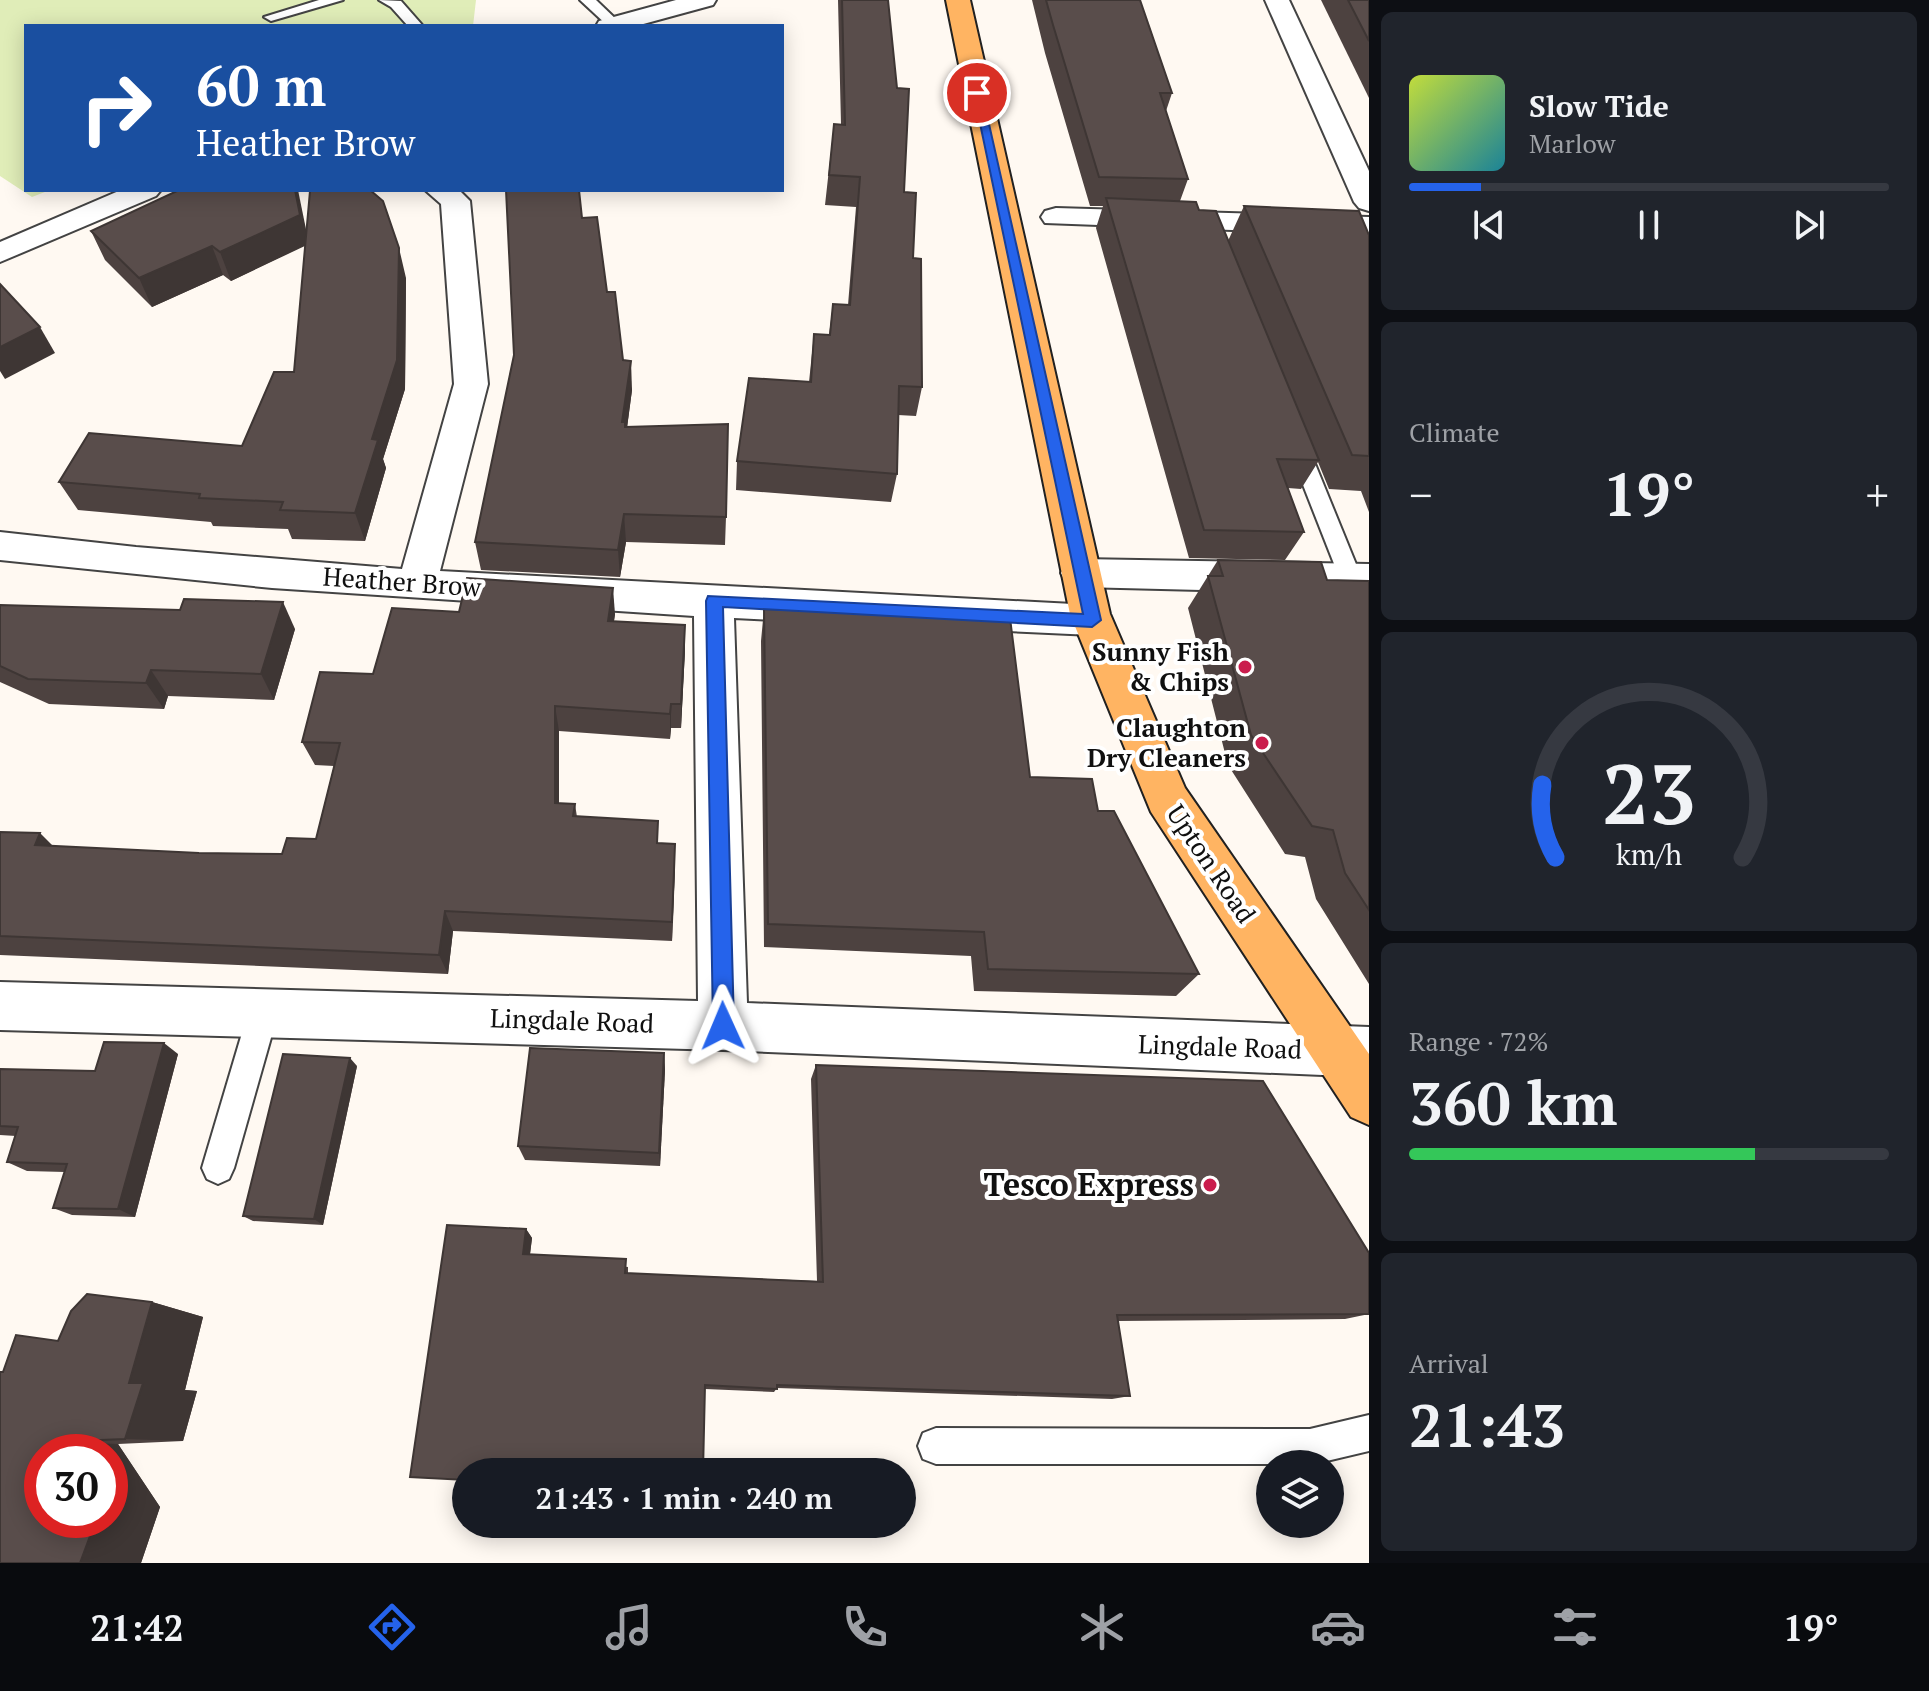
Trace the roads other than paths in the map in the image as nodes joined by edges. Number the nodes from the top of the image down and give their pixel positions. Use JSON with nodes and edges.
{"nodes":[{"id":1,"x":336,"y":0,"type":"edge"},
{"id":2,"x":386,"y":0,"type":"edge"},
{"id":3,"x":587,"y":0,"type":"edge"},
{"id":4,"x":704,"y":0,"type":"edge"},
{"id":5,"x":958,"y":0,"type":"edge"},
{"id":6,"x":1277,"y":0,"type":"edge"},
{"id":7,"x":271,"y":17,"type":"dead end"},
{"id":8,"x":414,"y":24,"type":"edge"},
{"id":9,"x":610,"y":24,"type":"edge"},
{"id":10,"x":615,"y":24,"type":"edge"},
{"id":11,"x":141,"y":192,"type":"edge"},
{"id":12,"x":443,"y":192,"type":"edge"},
{"id":13,"x":1369,"y":202,"type":"edge"},
{"id":14,"x":1056,"y":217,"type":"dead end"},
{"id":15,"x":1369,"y":226,"type":"edge"},
{"id":16,"x":0,"y":253,"type":"edge"},
{"id":17,"x":1288,"y":422,"type":"edge"},
{"id":18,"x":0,"y":546,"type":"edge"},
{"id":19,"x":1080,"y":573,"type":"junction"},
{"id":20,"x":1360,"y":579,"type":"edge"},
{"id":21,"x":417,"y":584,"type":"junction"},
{"id":22,"x":714,"y":601,"type":"junction"},
{"id":23,"x":1092,"y":620,"type":"junction"},
{"id":24,"x":0,"y":1006,"type":"edge"},
{"id":25,"x":263,"y":1013,"type":"junction"},
{"id":26,"x":723,"y":1026,"type":"junction"},
{"id":27,"x":1352,"y":1052,"type":"edge"},
{"id":28,"x":1369,"y":1099,"type":"edge"},
{"id":29,"x":218,"y":1168,"type":"dead end"},
{"id":30,"x":1369,"y":1433,"type":"edge"},
{"id":31,"x":936,"y":1446,"type":"dead end"}],
"edges":[{"from":1,"to":7,"type":"lane"},
{"from":2,"to":8,"type":"lane"},
{"from":3,"to":9,"type":"lane"},
{"from":4,"to":10,"type":"street"},
{"from":5,"to":19,"type":"main road","name":"Upton Road"},
{"from":6,"to":13,"type":"street"},
{"from":11,"to":16,"type":"street"},
{"from":12,"to":21,"type":"street"},
{"from":14,"to":15,"type":"street"},
{"from":17,"to":20,"type":"lane"},
{"from":18,"to":21,"type":"street","name":"Heather Brow"},
{"from":19,"to":20,"type":"street"},
{"from":19,"to":23,"type":"main road","name":"Upton Road"},
{"from":21,"to":22,"type":"street","name":"Heather Brow"},
{"from":22,"to":23,"type":"street","name":"Heather Brow"},
{"from":22,"to":26,"type":"street"},
{"from":23,"to":27,"type":"main road","name":"Upton Road"},
{"from":24,"to":25,"type":"street","name":"Lingdale Road"},
{"from":25,"to":26,"type":"street","name":"Lingdale Road"},
{"from":25,"to":29,"type":"lane"},
{"from":26,"to":27,"type":"street","name":"Lingdale Road"},
{"from":27,"to":28,"type":"main road","name":"Upton Road"},
{"from":30,"to":31,"type":"lane"}]}
